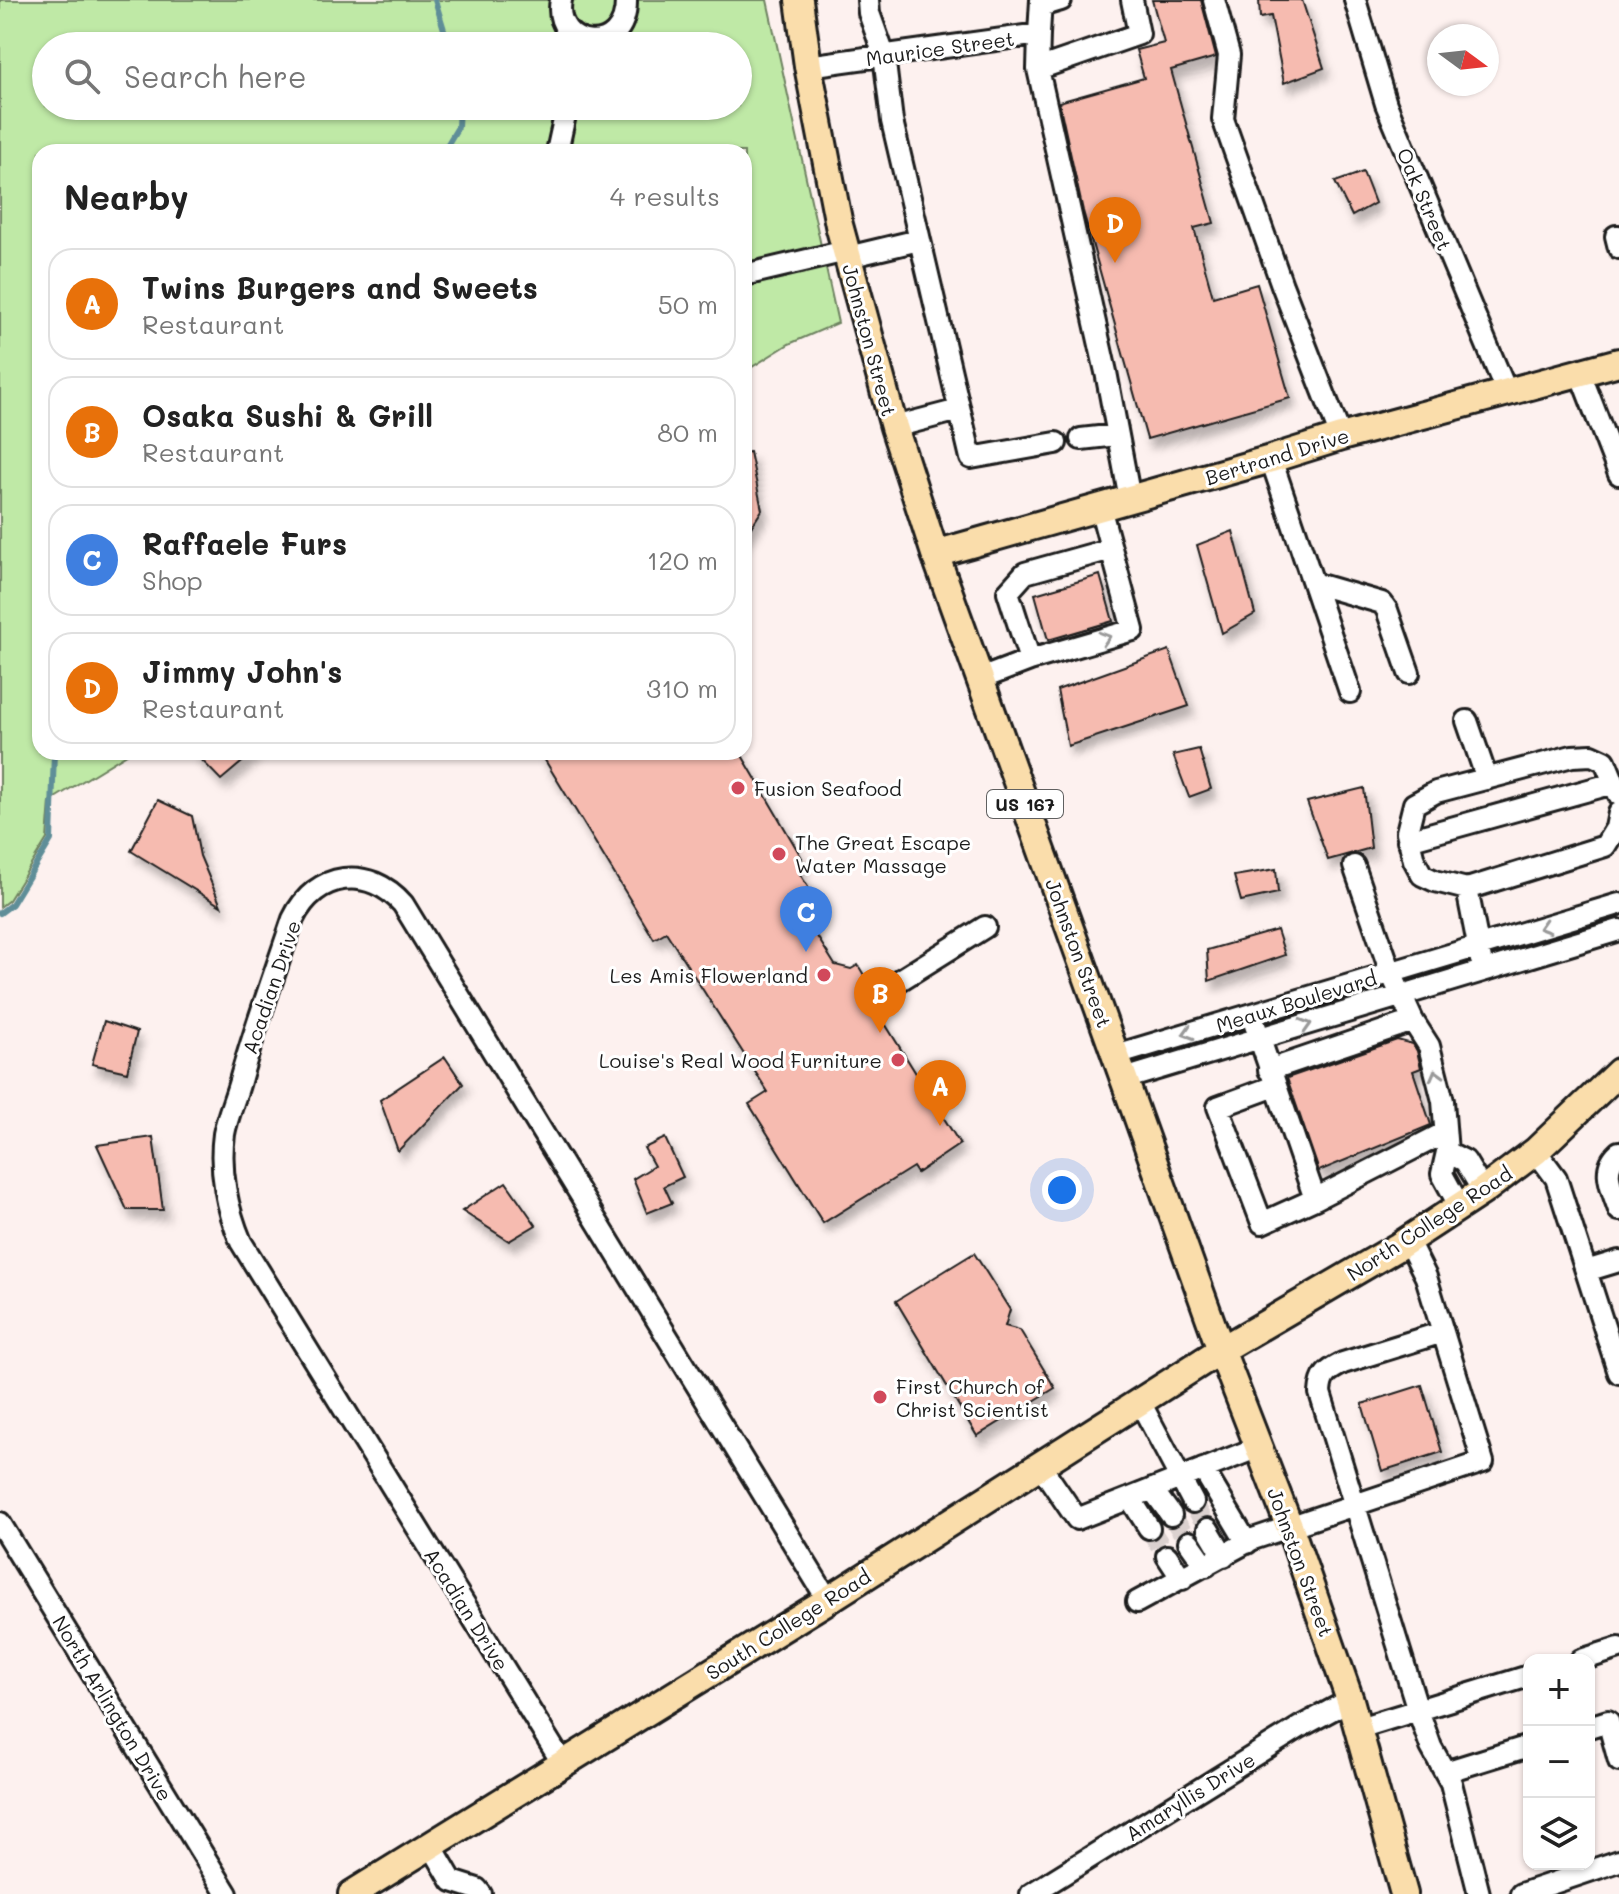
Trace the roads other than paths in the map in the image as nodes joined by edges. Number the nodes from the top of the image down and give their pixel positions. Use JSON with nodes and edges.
{"nodes":[{"id":1,"x":561,"y":0,"type":"edge"},
{"id":2,"x":626,"y":0,"type":"edge"},
{"id":3,"x":799,"y":0,"type":"edge"},
{"id":4,"x":868,"y":0,"type":"edge"},
{"id":5,"x":1132,"y":0,"type":"edge"},
{"id":6,"x":1214,"y":0,"type":"edge"},
{"id":7,"x":1355,"y":0,"type":"edge"},
{"id":8,"x":1048,"y":2,"type":"edge"},
{"id":9,"x":569,"y":32,"type":"edge"},
{"id":10,"x":618,"y":32,"type":"edge"},
{"id":11,"x":1039,"y":34,"type":"junction"},
{"id":12,"x":884,"y":55,"type":"junction"},
{"id":13,"x":808,"y":66,"type":"junction"},
{"id":14,"x":1038,"y":69,"type":"junction"},
{"id":15,"x":564,"y":120,"type":"edge"},
{"id":16,"x":559,"y":144,"type":"edge"},
{"id":17,"x":1619,"y":236,"type":"edge"},
{"id":18,"x":919,"y":240,"type":"junction"},
{"id":19,"x":1619,"y":248,"type":"edge"},
{"id":20,"x":847,"y":254,"type":"junction"},
{"id":21,"x":752,"y":273,"type":"edge"},
{"id":22,"x":1619,"y":362,"type":"edge"},
{"id":23,"x":1580,"y":373,"type":"junction"},
{"id":24,"x":1507,"y":393,"type":"junction"},
{"id":25,"x":959,"y":410,"type":"junction"},
{"id":26,"x":894,"y":427,"type":"junction"},
{"id":27,"x":1117,"y":435,"type":"junction"},
{"id":28,"x":1341,"y":437,"type":"junction"},
{"id":29,"x":1081,"y":439,"type":"dead end"},
{"id":30,"x":1056,"y":443,"type":"dead end"},
{"id":31,"x":1271,"y":459,"type":"junction"},
{"id":32,"x":1619,"y":474,"type":"edge"},
{"id":33,"x":1130,"y":499,"type":"junction"},
{"id":34,"x":1100,"y":507,"type":"junction"},
{"id":35,"x":1107,"y":551,"type":"junction"},
{"id":36,"x":935,"y":554,"type":"junction"},
{"id":37,"x":1313,"y":583,"type":"junction"},
{"id":38,"x":1030,"y":660,"type":"junction"},
{"id":39,"x":1409,"y":673,"type":"dead end"},
{"id":40,"x":980,"y":679,"type":"junction"},
{"id":41,"x":1350,"y":692,"type":"dead end"},
{"id":42,"x":1467,"y":721,"type":"dead end"},
{"id":43,"x":1487,"y":779,"type":"junction"},
{"id":44,"x":1616,"y":789,"type":"edge"},
{"id":45,"x":1619,"y":813,"type":"edge"},
{"id":46,"x":1408,"y":840,"type":"junction"},
{"id":47,"x":1354,"y":866,"type":"dead end"},
{"id":48,"x":1467,"y":889,"type":"junction"},
{"id":49,"x":1619,"y":904,"type":"edge"},
{"id":50,"x":985,"y":927,"type":"dead end"},
{"id":51,"x":1619,"y":930,"type":"edge"},
{"id":52,"x":1477,"y":947,"type":"junction"},
{"id":53,"x":1485,"y":971,"type":"junction"},
{"id":54,"x":1391,"y":973,"type":"junction"},
{"id":55,"x":889,"y":987,"type":"dead end"},
{"id":56,"x":1402,"y":996,"type":"junction"},
{"id":57,"x":1252,"y":1014,"type":"junction"},
{"id":58,"x":1413,"y":1021,"type":"junction"},
{"id":59,"x":1259,"y":1039,"type":"junction"},
{"id":60,"x":1120,"y":1067,"type":"junction"},
{"id":61,"x":1619,"y":1072,"type":"edge"},
{"id":62,"x":1272,"y":1078,"type":"junction"},
{"id":63,"x":1445,"y":1143,"type":"junction"},
{"id":64,"x":1536,"y":1151,"type":"junction"},
{"id":65,"x":1619,"y":1152,"type":"edge"},
{"id":66,"x":1483,"y":1191,"type":"junction"},
{"id":67,"x":1315,"y":1199,"type":"junction"},
{"id":68,"x":1460,"y":1207,"type":"junction"},
{"id":69,"x":1619,"y":1210,"type":"edge"},
{"id":70,"x":1408,"y":1241,"type":"junction"},
{"id":71,"x":1619,"y":1261,"type":"edge"},
{"id":72,"x":1586,"y":1271,"type":"junction"},
{"id":73,"x":1443,"y":1332,"type":"junction"},
{"id":74,"x":1221,"y":1350,"type":"junction"},
{"id":75,"x":1619,"y":1373,"type":"edge"},
{"id":76,"x":1140,"y":1402,"type":"junction"},
{"id":77,"x":1259,"y":1447,"type":"junction"},
{"id":78,"x":1040,"y":1465,"type":"junction"},
{"id":79,"x":1203,"y":1469,"type":"junction"},
{"id":80,"x":1179,"y":1478,"type":"junction"},
{"id":81,"x":1152,"y":1489,"type":"junction"},
{"id":82,"x":1130,"y":1498,"type":"junction"},
{"id":83,"x":1193,"y":1502,"type":"tunnel mouth"},
{"id":84,"x":1355,"y":1507,"type":"junction"},
{"id":85,"x":1171,"y":1515,"type":"tunnel mouth"},
{"id":86,"x":0,"y":1523,"type":"edge"},
{"id":87,"x":1149,"y":1528,"type":"tunnel mouth"},
{"id":88,"x":1290,"y":1528,"type":"junction"},
{"id":89,"x":1208,"y":1529,"type":"tunnel mouth"},
{"id":90,"x":1189,"y":1542,"type":"tunnel mouth"},
{"id":91,"x":1247,"y":1543,"type":"junction"},
{"id":92,"x":1167,"y":1556,"type":"tunnel mouth"},
{"id":93,"x":1215,"y":1561,"type":"junction"},
{"id":94,"x":1182,"y":1579,"type":"junction"},
{"id":95,"x":828,"y":1600,"type":"junction"},
{"id":96,"x":1137,"y":1602,"type":"dead end"},
{"id":97,"x":1619,"y":1648,"type":"edge"},
{"id":98,"x":1595,"y":1656,"type":"edge"},
{"id":99,"x":1523,"y":1678,"type":"edge"},
{"id":100,"x":1350,"y":1700,"type":"junction"},
{"id":101,"x":1418,"y":1710,"type":"junction"},
{"id":102,"x":1605,"y":1719,"type":"edge"},
{"id":103,"x":1359,"y":1728,"type":"junction"},
{"id":104,"x":1523,"y":1748,"type":"edge"},
{"id":105,"x":1619,"y":1761,"type":"edge"},
{"id":106,"x":563,"y":1764,"type":"junction"},
{"id":107,"x":1445,"y":1772,"type":"junction"},
{"id":108,"x":431,"y":1845,"type":"junction"},
{"id":109,"x":1619,"y":1861,"type":"edge"},
{"id":110,"x":450,"y":1887,"type":"edge"},
{"id":111,"x":227,"y":1894,"type":"edge"},
{"id":112,"x":352,"y":1894,"type":"edge"},
{"id":113,"x":481,"y":1894,"type":"edge"},
{"id":114,"x":1031,"y":1894,"type":"edge"},
{"id":115,"x":1404,"y":1894,"type":"edge"},
{"id":116,"x":1479,"y":1894,"type":"edge"},
{"id":117,"x":1521,"y":1894,"type":"edge"}],
"edges":[{"from":1,"to":9,"type":"street"},
{"from":2,"to":10,"type":"street"},
{"from":3,"to":13,"type":"main road","name":"Johnston Street","number":"US 167"},
{"from":4,"to":12,"type":"street"},
{"from":5,"to":14,"type":"street"},
{"from":6,"to":28,"type":"street"},
{"from":7,"to":24,"type":"street","name":"Oak Street"},
{"from":8,"to":11,"type":"street","name":"Maurice Street"},
{"from":11,"to":12,"type":"street","name":"Maurice Street"},
{"from":11,"to":14,"type":"street"},
{"from":12,"to":13,"type":"street","name":"Maurice Street"},
{"from":12,"to":18,"type":"street"},
{"from":13,"to":20,"type":"main road","name":"Johnston Street","number":"US 167"},
{"from":14,"to":27,"type":"street"},
{"from":15,"to":16,"type":"street"},
{"from":17,"to":19,"type":"street"},
{"from":18,"to":20,"type":"street"},
{"from":18,"to":25,"type":"street"},
{"from":20,"to":21,"type":"street"},
{"from":20,"to":26,"type":"main road","name":"Johnston Street","number":"US 167"},
{"from":22,"to":23,"type":"main road","name":"Bertrand Drive"},
{"from":23,"to":24,"type":"main road","name":"Bertrand Drive"},
{"from":23,"to":32,"type":"street"},
{"from":24,"to":28,"type":"main road","name":"Bertrand Drive"},
{"from":25,"to":26,"type":"street"},
{"from":25,"to":30,"type":"street"},
{"from":26,"to":36,"type":"main road","name":"Johnston Street","number":"US 167"},
{"from":27,"to":29,"type":"street"},
{"from":27,"to":33,"type":"street"},
{"from":28,"to":31,"type":"main road","name":"Bertrand Drive"},
{"from":31,"to":33,"type":"main road","name":"Bertrand Drive"},
{"from":31,"to":37,"type":"street"},
{"from":33,"to":34,"type":"main road","name":"Bertrand Drive"},
{"from":34,"to":35,"type":"street"},
{"from":34,"to":36,"type":"main road","name":"Bertrand Drive"},
{"from":35,"to":38,"type":"street"},
{"from":38,"to":35,"type":"street","one_way":true},
{"from":36,"to":40,"type":"main road","name":"Johnston Street","number":"US 167"},
{"from":37,"to":39,"type":"street"},
{"from":37,"to":41,"type":"street"},
{"from":38,"to":40,"type":"street"},
{"from":40,"to":60,"type":"main road","name":"Johnston Street","number":"US 167"},
{"from":42,"to":43,"type":"street"},
{"from":43,"to":44,"type":"street"},
{"from":43,"to":46,"type":"street"},
{"from":44,"to":46,"type":"street"},
{"from":45,"to":48,"type":"street"},
{"from":46,"to":48,"type":"street"},
{"from":47,"to":54,"type":"street"},
{"from":48,"to":52,"type":"street"},
{"from":49,"to":52,"type":"street","name":"Meaux Boulevard","one_way":true},
{"from":50,"to":55,"type":"street"},
{"from":51,"to":53,"type":"street","name":"Meaux Boulevard"},
{"from":52,"to":53,"type":"street"},
{"from":52,"to":54,"type":"street","name":"Meaux Boulevard"},
{"from":53,"to":56,"type":"street","name":"Meaux Boulevard"},
{"from":54,"to":56,"type":"street"},
{"from":54,"to":57,"type":"street","name":"Meaux Boulevard"},
{"from":56,"to":58,"type":"street"},
{"from":59,"to":56,"type":"street","name":"Meaux Boulevard","one_way":true},
{"from":57,"to":59,"type":"street"},
{"from":57,"to":60,"type":"street","name":"Meaux Boulevard","one_way":true},
{"from":58,"to":62,"type":"street"},
{"from":63,"to":58,"type":"street","one_way":true},
{"from":59,"to":60,"type":"street","name":"Meaux Boulevard"},
{"from":59,"to":62,"type":"street"},
{"from":60,"to":74,"type":"main road","name":"Johnston Street","number":"US 167"},
{"from":61,"to":64,"type":"main road","name":"North College Road"},
{"from":62,"to":67,"type":"street"},
{"from":62,"to":67,"type":"street"},
{"from":63,"to":66,"type":"street"},
{"from":63,"to":67,"type":"street"},
{"from":63,"to":68,"type":"street"},
{"from":64,"to":66,"type":"main road","name":"North College Road"},
{"from":64,"to":72,"type":"street"},
{"from":65,"to":69,"type":"street"},
{"from":66,"to":68,"type":"main road","name":"North College Road"},
{"from":68,"to":70,"type":"main road","name":"North College Road"},
{"from":70,"to":73,"type":"street"},
{"from":70,"to":74,"type":"main road","name":"North College Road"},
{"from":71,"to":72,"type":"street"},
{"from":72,"to":75,"type":"street"},
{"from":73,"to":84,"type":"street"},
{"from":73,"to":84,"type":"street"},
{"from":74,"to":76,"type":"main road","name":"South College Road"},
{"from":74,"to":77,"type":"main road","name":"Johnston Street"},
{"from":76,"to":78,"type":"main road","name":"South College Road"},
{"from":76,"to":80,"type":"street"},
{"from":77,"to":79,"type":"street"},
{"from":77,"to":88,"type":"main road","name":"Johnston Street"},
{"from":78,"to":82,"type":"street"},
{"from":78,"to":95,"type":"main road","name":"South College Road"},
{"from":79,"to":80,"type":"street"},
{"from":79,"to":91,"type":"street"},
{"from":80,"to":81,"type":"street"},
{"from":80,"to":83,"type":"street"},
{"from":81,"to":82,"type":"street"},
{"from":81,"to":85,"type":"street"},
{"from":82,"to":87,"type":"street"},
{"from":84,"to":88,"type":"street"},
{"from":84,"to":101,"type":"street"},
{"from":86,"to":111,"type":"street","name":"North Arlington Drive"},
{"from":88,"to":91,"type":"street"},
{"from":88,"to":100,"type":"main road","name":"Johnston Street"},
{"from":89,"to":93,"type":"street"},
{"from":90,"to":93,"type":"street"},
{"from":91,"to":93,"type":"street"},
{"from":92,"to":94,"type":"street"},
{"from":93,"to":94,"type":"street"},
{"from":94,"to":96,"type":"street"},
{"from":95,"to":106,"type":"main road","name":"South College Road"},
{"from":95,"to":106,"type":"street","name":"Acadian Drive"},
{"from":97,"to":98,"type":"street"},
{"from":99,"to":101,"type":"street"},
{"from":100,"to":103,"type":"main road","name":"Johnston Street"},
{"from":100,"to":114,"type":"street","name":"Amaryllis Drive"},
{"from":101,"to":103,"type":"street"},
{"from":101,"to":107,"type":"street"},
{"from":102,"to":105,"type":"street"},
{"from":103,"to":115,"type":"main road","name":"Johnston Street"},
{"from":104,"to":107,"type":"street"},
{"from":106,"to":108,"type":"main road","name":"South College Road"},
{"from":107,"to":116,"type":"street"},
{"from":108,"to":110,"type":"street"},
{"from":108,"to":112,"type":"main road","name":"South College Road"},
{"from":109,"to":117,"type":"street"},
{"from":110,"to":113,"type":"street"}]}
